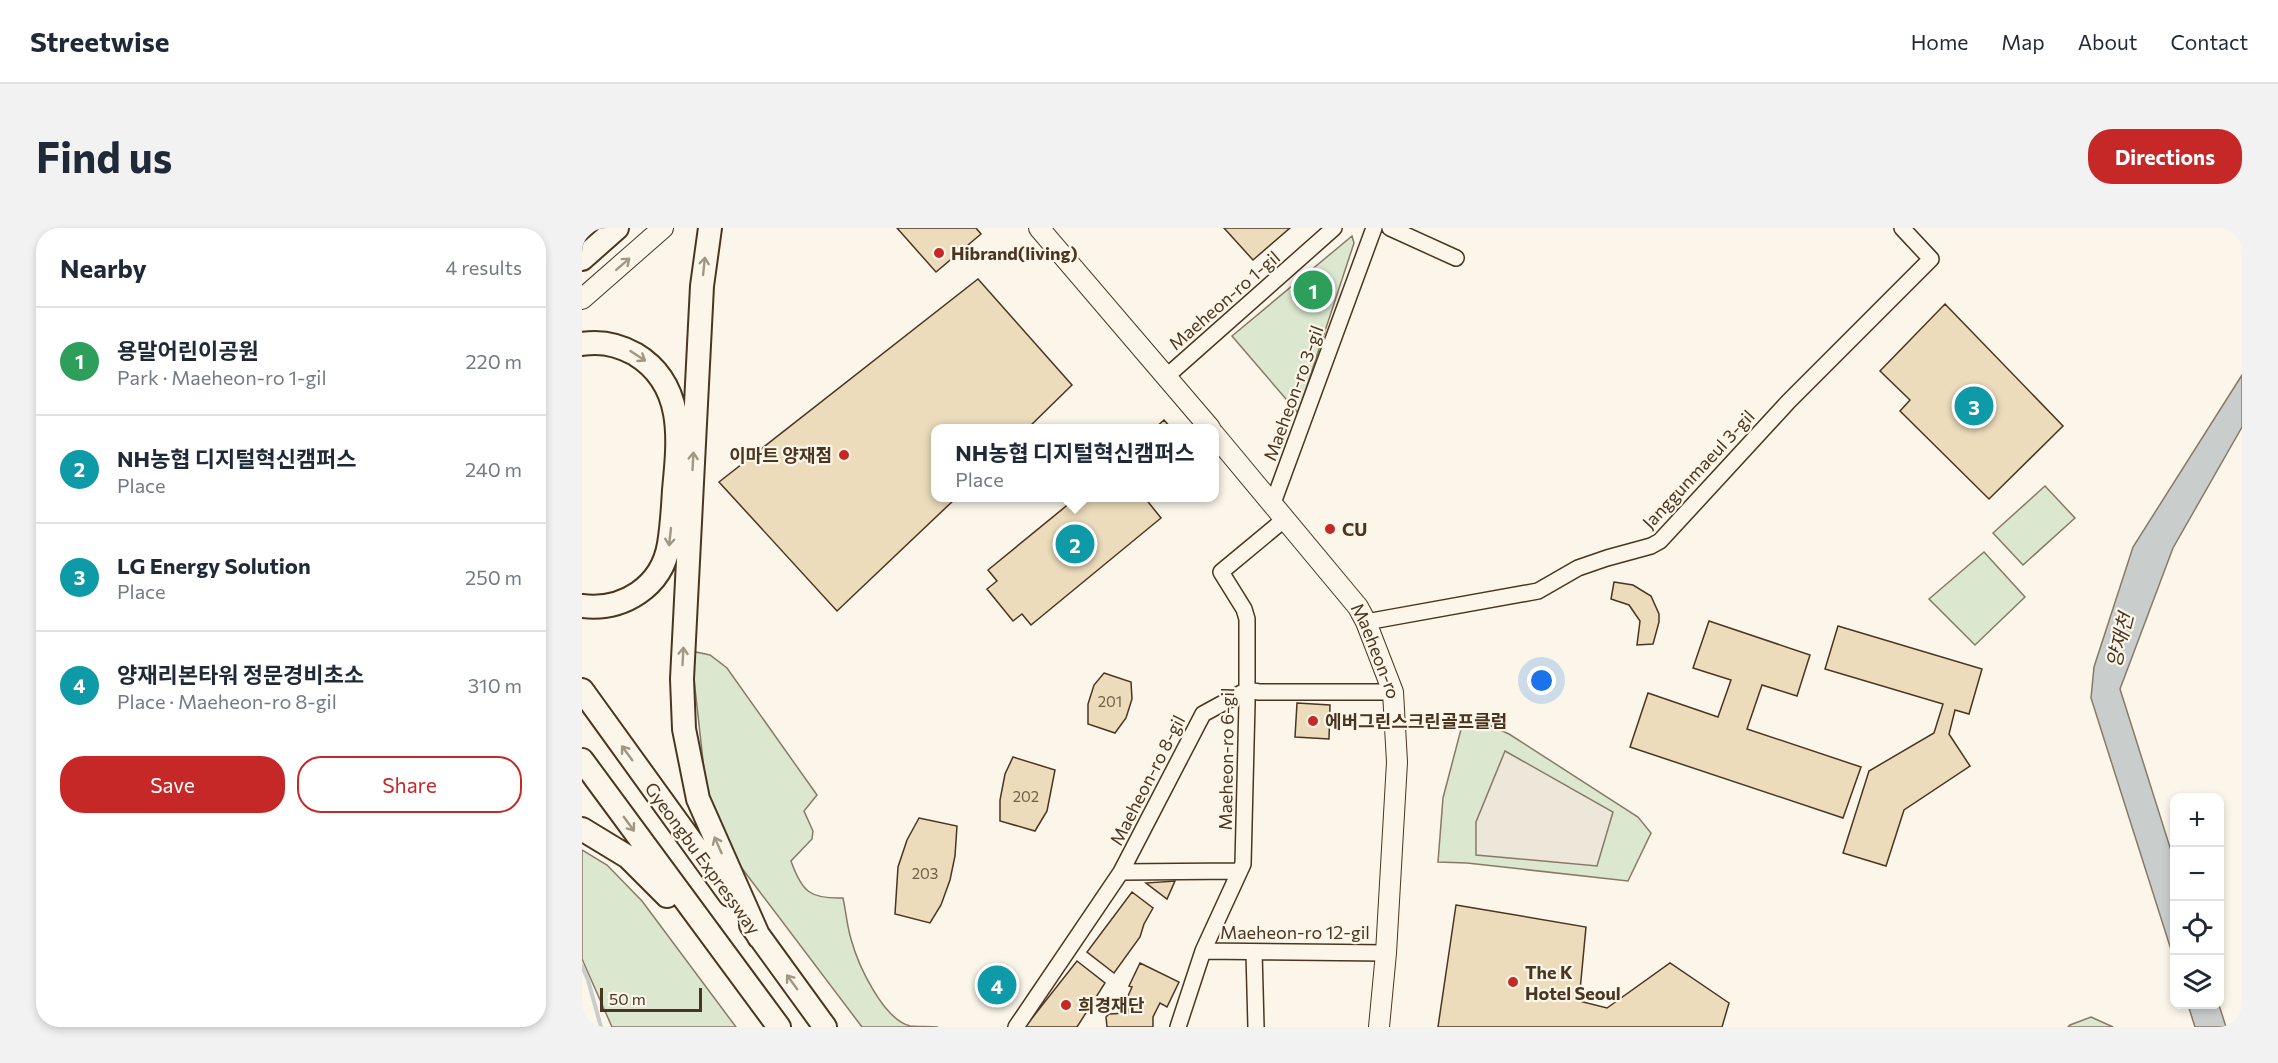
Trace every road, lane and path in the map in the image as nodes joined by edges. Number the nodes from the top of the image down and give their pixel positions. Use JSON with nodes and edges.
{"nodes":[{"id":1,"x":617,"y":228,"type":"edge"},
{"id":2,"x":663,"y":228,"type":"edge"},
{"id":3,"x":710,"y":228,"type":"edge"},
{"id":4,"x":1039,"y":228,"type":"edge"},
{"id":5,"x":1334,"y":228,"type":"edge"},
{"id":6,"x":1374,"y":228,"type":"edge"},
{"id":7,"x":1390,"y":228,"type":"edge"},
{"id":8,"x":1902,"y":228,"type":"edge"},
{"id":9,"x":1456,"y":258,"type":"dead end"},
{"id":10,"x":582,"y":259,"type":"edge"},
{"id":11,"x":582,"y":299,"type":"edge"},
{"id":12,"x":582,"y":344,"type":"edge"},
{"id":13,"x":1167,"y":376,"type":"junction"},
{"id":14,"x":1206,"y":424,"type":"edge"},
{"id":15,"x":1219,"y":439,"type":"edge"},
{"id":16,"x":1273,"y":503,"type":"junction"},
{"id":17,"x":1287,"y":518,"type":"junction"},
{"id":18,"x":582,"y":606,"type":"edge"},
{"id":19,"x":1366,"y":622,"type":"junction"},
{"id":20,"x":582,"y":690,"type":"edge"},
{"id":21,"x":1247,"y":690,"type":"junction"},
{"id":22,"x":1393,"y":692,"type":"junction"},
{"id":23,"x":582,"y":760,"type":"edge"},
{"id":24,"x":582,"y":828,"type":"edge"},
{"id":25,"x":1239,"y":871,"type":"junction"},
{"id":26,"x":1121,"y":872,"type":"junction"},
{"id":27,"x":759,"y":937,"type":"junction"},
{"id":28,"x":1203,"y":951,"type":"junction"},
{"id":29,"x":1254,"y":952,"type":"junction"},
{"id":30,"x":1386,"y":953,"type":"junction"},
{"id":31,"x":734,"y":967,"type":"junction"},
{"id":32,"x":779,"y":1027,"type":"edge"},
{"id":33,"x":825,"y":1027,"type":"edge"},
{"id":34,"x":1016,"y":1027,"type":"edge"},
{"id":35,"x":1178,"y":1027,"type":"edge"},
{"id":36,"x":1256,"y":1027,"type":"edge"},
{"id":37,"x":1379,"y":1027,"type":"edge"}],
"edges":[{"from":1,"to":10,"type":"highway"},
{"from":11,"to":2,"type":"main road","one_way":true},
{"from":27,"to":3,"type":"highway","one_way":true},
{"from":4,"to":13,"type":"main road"},
{"from":5,"to":13,"type":"street","name":"Maeheon-ro 1-gil"},
{"from":6,"to":16,"type":"street","name":"Maeheon-ro 3-gil"},
{"from":7,"to":9,"type":"street"},
{"from":8,"to":19,"type":"street","name":"Janggunmaeul 3-gil"},
{"from":12,"to":18,"type":"highway","one_way":true},
{"from":13,"to":14,"type":"main road"},
{"from":15,"to":16,"type":"main road","name":"Maeheon-ro"},
{"from":16,"to":17,"type":"main road","name":"Maeheon-ro"},
{"from":17,"to":19,"type":"main road","name":"Maeheon-ro"},
{"from":17,"to":21,"type":"street","name":"Maeheon-ro 6-gil"},
{"from":19,"to":22,"type":"main road","name":"Maeheon-ro"},
{"from":27,"to":20,"type":"highway","name":"Gyeongbu Expressway","one_way":true},
{"from":21,"to":22,"type":"street"},
{"from":21,"to":25,"type":"street","name":"Maeheon-ro 6-gil"},
{"from":21,"to":26,"type":"street","name":"Maeheon-ro 8-gil"},
{"from":22,"to":30,"type":"main road","name":"Maeheon-ro"},
{"from":23,"to":31,"type":"highway","one_way":true},
{"from":24,"to":31,"type":"highway"},
{"from":25,"to":26,"type":"street"},
{"from":25,"to":28,"type":"street","name":"Maeheon-ro 6-gil"},
{"from":26,"to":34,"type":"street","name":"Maeheon-ro 8-gil"},
{"from":33,"to":27,"type":"highway","name":"Gyeongbu Expressway","one_way":true},
{"from":28,"to":29,"type":"street","name":"Maeheon-ro 12-gil"},
{"from":28,"to":35,"type":"street","name":"Maeheon-ro 6-gil"},
{"from":29,"to":30,"type":"street","name":"Maeheon-ro 12-gil"},
{"from":29,"to":36,"type":"street"},
{"from":30,"to":37,"type":"main road","name":"Maeheon-ro"},
{"from":31,"to":32,"type":"highway"}]}
